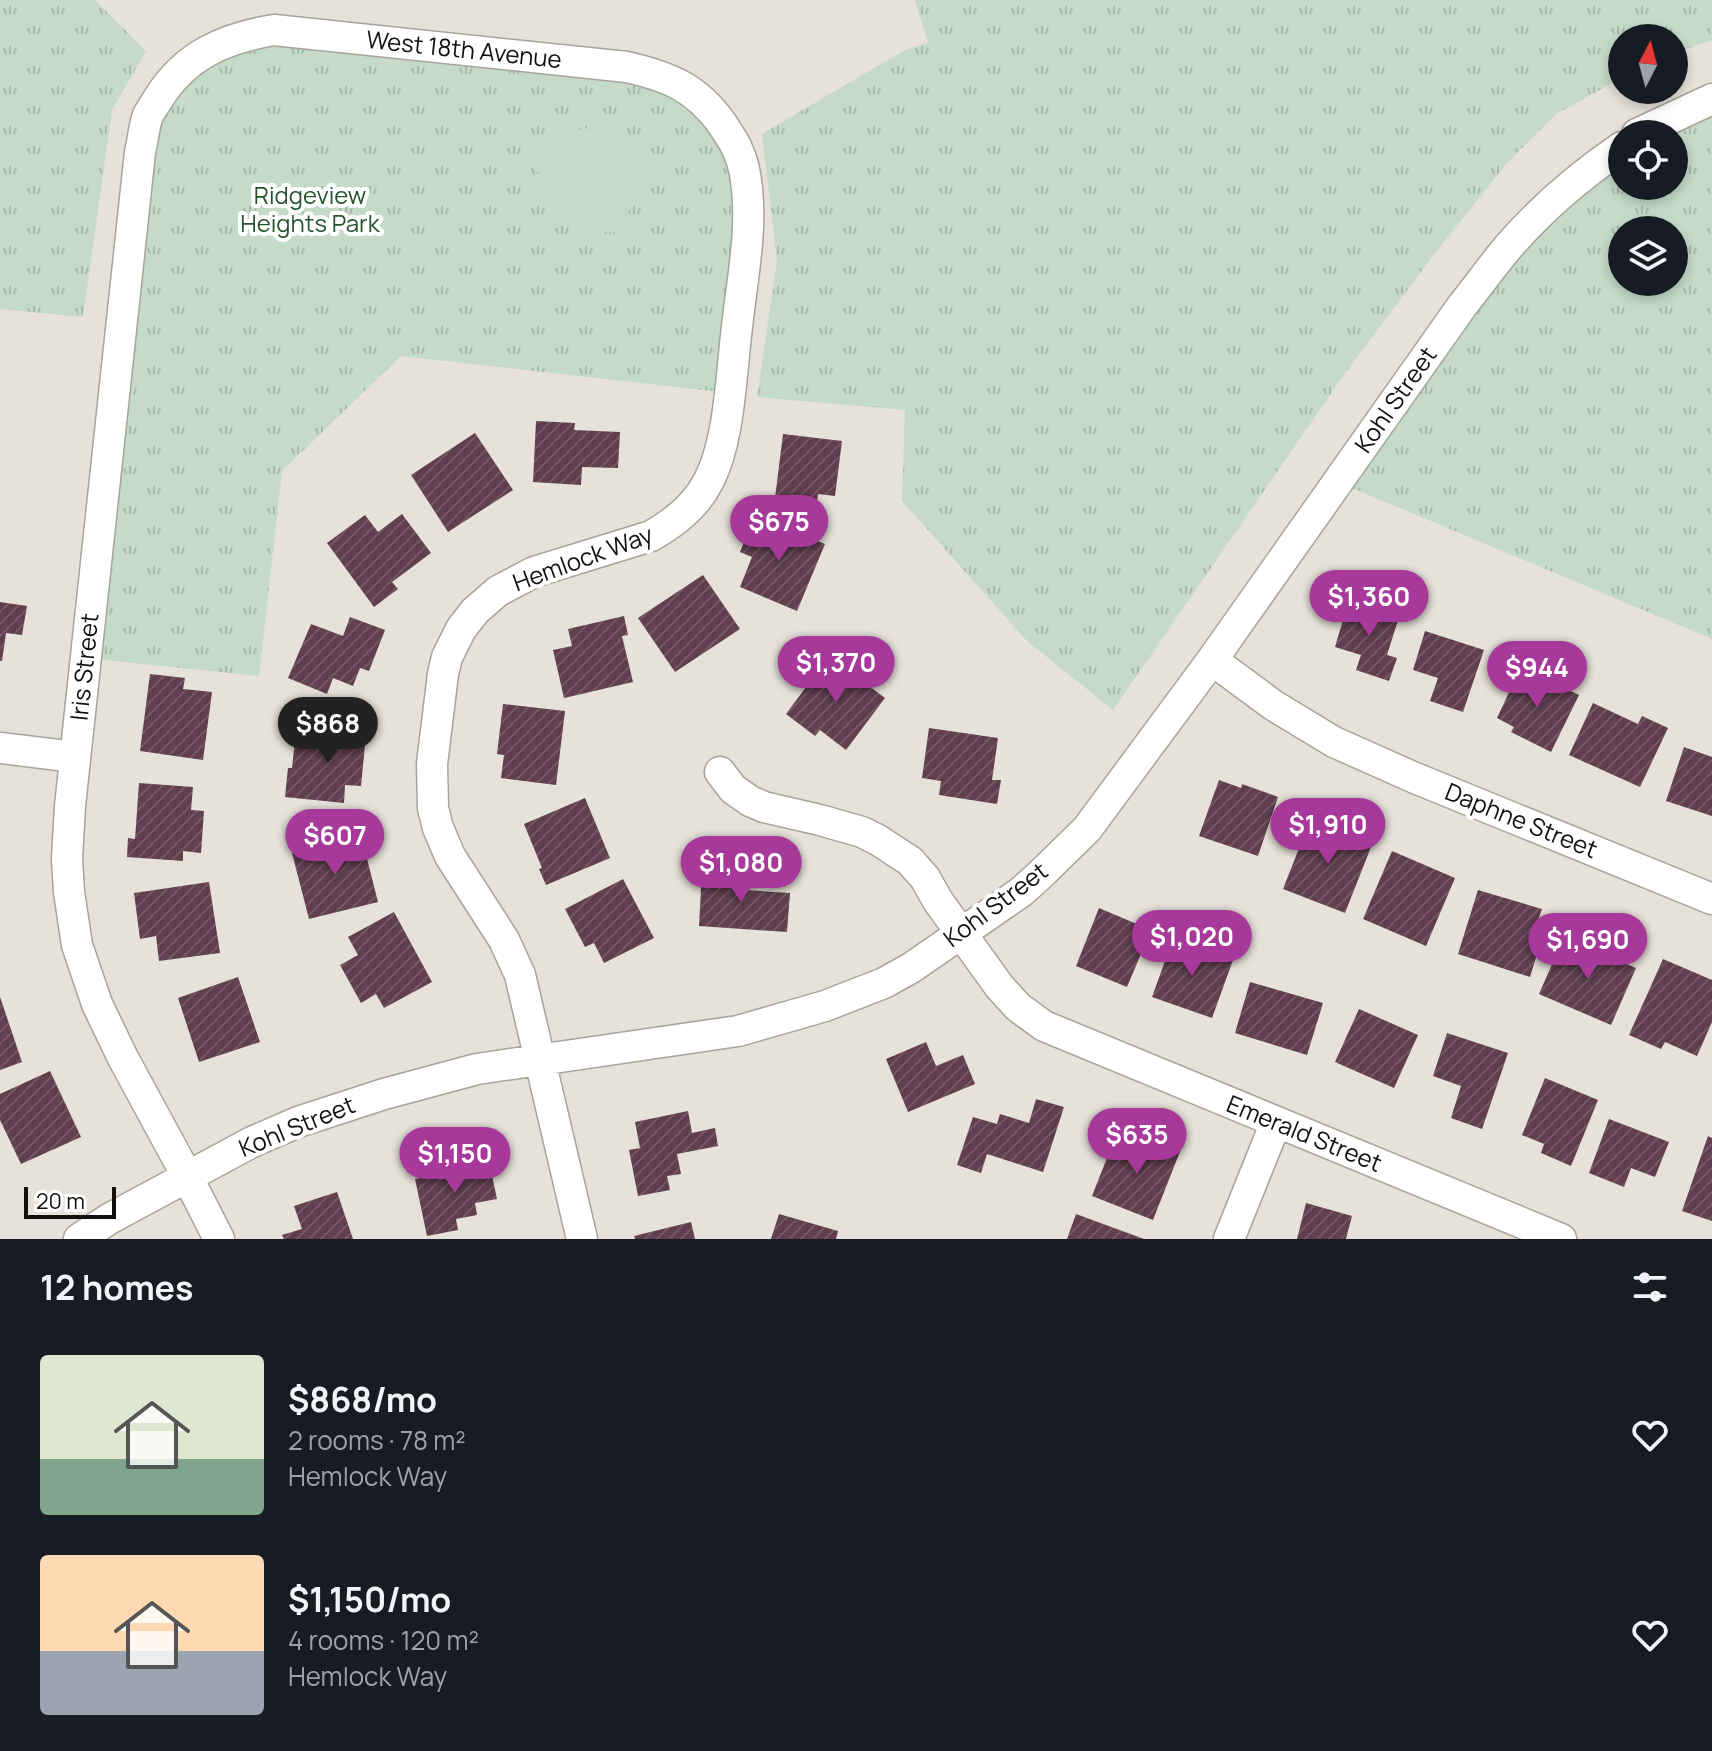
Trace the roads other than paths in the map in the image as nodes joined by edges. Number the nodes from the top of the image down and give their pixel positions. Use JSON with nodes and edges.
{"nodes":[{"id":1,"x":178,"y":73,"type":"joint"},
{"id":2,"x":1712,"y":99,"type":"edge"},
{"id":3,"x":1667,"y":120,"type":"edge"},
{"id":4,"x":733,"y":140,"type":"joint"},
{"id":5,"x":1608,"y":157,"type":"edge"},
{"id":6,"x":1212,"y":660,"type":"junction"},
{"id":7,"x":0,"y":748,"type":"edge"},
{"id":8,"x":75,"y":757,"type":"junction"},
{"id":9,"x":720,"y":772,"type":"dead end"},
{"id":10,"x":1712,"y":899,"type":"edge"},
{"id":11,"x":961,"y":933,"type":"junction"},
{"id":12,"x":539,"y":1059,"type":"junction"},
{"id":13,"x":1276,"y":1122,"type":"junction"},
{"id":14,"x":187,"y":1176,"type":"junction"},
{"id":15,"x":79,"y":1239,"type":"edge"},
{"id":16,"x":219,"y":1239,"type":"edge"},
{"id":17,"x":582,"y":1239,"type":"edge"},
{"id":18,"x":1229,"y":1239,"type":"edge"},
{"id":19,"x":1561,"y":1239,"type":"edge"}],
"edges":[{"from":1,"to":4,"type":"street","name":"West 18th Avenue"},
{"from":1,"to":8,"type":"street","name":"Iris Street"},
{"from":2,"to":3,"type":"street"},
{"from":4,"to":12,"type":"street","name":"Hemlock Way"},
{"from":5,"to":6,"type":"street","name":"Kohl Street"},
{"from":6,"to":10,"type":"street","name":"Daphne Street"},
{"from":6,"to":11,"type":"street","name":"Kohl Street"},
{"from":7,"to":8,"type":"street"},
{"from":8,"to":14,"type":"street","name":"Iris Street"},
{"from":9,"to":11,"type":"street","name":"Emerald Street"},
{"from":11,"to":12,"type":"street","name":"Kohl Street"},
{"from":11,"to":13,"type":"street","name":"Emerald Street"},
{"from":12,"to":14,"type":"street","name":"Kohl Street"},
{"from":12,"to":17,"type":"street","name":"Hemlock Way"},
{"from":13,"to":18,"type":"street"},
{"from":13,"to":19,"type":"street","name":"Emerald Street"},
{"from":14,"to":15,"type":"street","name":"Kohl Street"},
{"from":14,"to":16,"type":"street","name":"Iris Street"}]}
